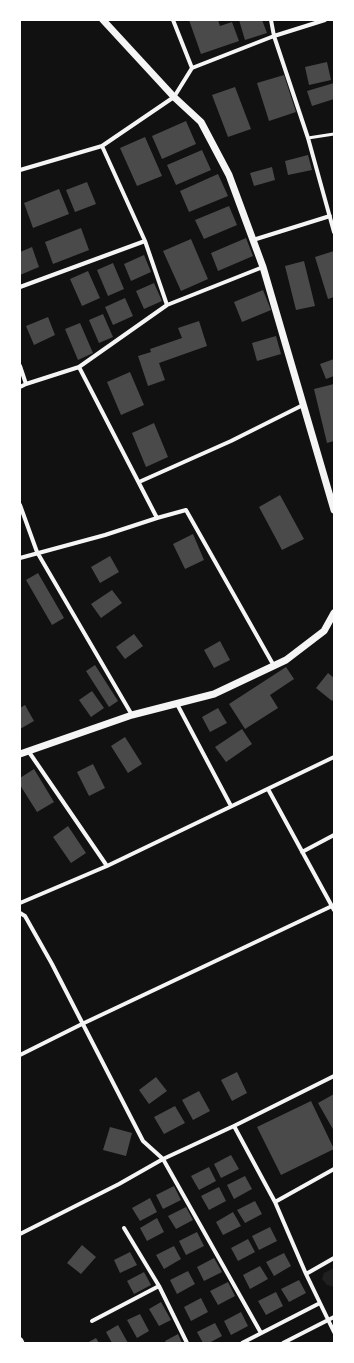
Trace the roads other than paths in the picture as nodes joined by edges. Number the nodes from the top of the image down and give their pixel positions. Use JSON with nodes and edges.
{"nodes":[{"id":1,"x":103,"y":20,"type":"edge"},
{"id":2,"x":173,"y":20,"type":"edge"},
{"id":3,"x":271,"y":20,"type":"edge"},
{"id":4,"x":325,"y":20,"type":"edge"},
{"id":5,"x":274,"y":36,"type":"junction"},
{"id":6,"x":192,"y":68,"type":"junction"},
{"id":7,"x":174,"y":97,"type":"junction"},
{"id":8,"x":334,"y":134,"type":"edge"},
{"id":9,"x":308,"y":138,"type":"junction"},
{"id":10,"x":102,"y":146,"type":"junction"},
{"id":11,"x":20,"y":170,"type":"edge"},
{"id":12,"x":330,"y":216,"type":"junction"},
{"id":13,"x":334,"y":232,"type":"edge"},
{"id":14,"x":253,"y":240,"type":"junction"},
{"id":15,"x":145,"y":241,"type":"junction"},
{"id":16,"x":262,"y":267,"type":"junction"},
{"id":17,"x":20,"y":287,"type":"edge"},
{"id":18,"x":167,"y":305,"type":"junction"},
{"id":19,"x":20,"y":366,"type":"edge"},
{"id":20,"x":79,"y":367,"type":"junction"},
{"id":21,"x":26,"y":384,"type":"junction"},
{"id":22,"x":20,"y":387,"type":"edge"},
{"id":23,"x":303,"y":405,"type":"junction"},
{"id":24,"x":138,"y":482,"type":"junction"},
{"id":25,"x":20,"y":505,"type":"edge"},
{"id":26,"x":334,"y":510,"type":"edge"},
{"id":27,"x":157,"y":518,"type":"junction"},
{"id":28,"x":37,"y":552,"type":"junction"},
{"id":29,"x":20,"y":558,"type":"edge"},
{"id":30,"x":334,"y":614,"type":"edge"},
{"id":31,"x":334,"y":623,"type":"edge"},
{"id":32,"x":326,"y":627,"type":"junction"},
{"id":33,"x":274,"y":666,"type":"junction"},
{"id":34,"x":177,"y":704,"type":"junction"},
{"id":35,"x":132,"y":715,"type":"junction"},
{"id":36,"x":29,"y":752,"type":"junction"},
{"id":37,"x":20,"y":754,"type":"edge"},
{"id":38,"x":334,"y":757,"type":"edge"},
{"id":39,"x":268,"y":789,"type":"junction"},
{"id":40,"x":231,"y":806,"type":"junction"},
{"id":41,"x":334,"y":835,"type":"edge"},
{"id":42,"x":302,"y":852,"type":"junction"},
{"id":43,"x":107,"y":866,"type":"junction"},
{"id":44,"x":20,"y":903,"type":"edge"},
{"id":45,"x":333,"y":908,"type":"edge"},
{"id":46,"x":20,"y":913,"type":"edge"},
{"id":47,"x":82,"y":1024,"type":"junction"},
{"id":48,"x":20,"y":1055,"type":"edge"},
{"id":49,"x":334,"y":1076,"type":"edge"},
{"id":50,"x":234,"y":1126,"type":"junction"},
{"id":51,"x":163,"y":1159,"type":"junction"},
{"id":52,"x":334,"y":1169,"type":"edge"},
{"id":53,"x":275,"y":1202,"type":"junction"},
{"id":54,"x":124,"y":1228,"type":"dead end"},
{"id":55,"x":20,"y":1234,"type":"edge"},
{"id":56,"x":334,"y":1258,"type":"edge"},
{"id":57,"x":306,"y":1274,"type":"junction"},
{"id":58,"x":159,"y":1286,"type":"junction"},
{"id":59,"x":320,"y":1303,"type":"junction"},
{"id":60,"x":334,"y":1317,"type":"edge"},
{"id":61,"x":328,"y":1320,"type":"junction"},
{"id":62,"x":92,"y":1321,"type":"dead end"},
{"id":63,"x":334,"y":1332,"type":"edge"},
{"id":64,"x":260,"y":1333,"type":"junction"},
{"id":65,"x":187,"y":1343,"type":"edge"},
{"id":66,"x":242,"y":1343,"type":"edge"},
{"id":67,"x":283,"y":1343,"type":"edge"}],
"edges":[{"from":1,"to":7,"type":"street"},
{"from":2,"to":6,"type":"street"},
{"from":3,"to":5,"type":"street"},
{"from":4,"to":5,"type":"street"},
{"from":5,"to":6,"type":"street"},
{"from":5,"to":9,"type":"street"},
{"from":6,"to":7,"type":"street"},
{"from":7,"to":10,"type":"street"},
{"from":7,"to":14,"type":"street"},
{"from":8,"to":9,"type":"lane"},
{"from":9,"to":12,"type":"street"},
{"from":10,"to":11,"type":"street"},
{"from":10,"to":15,"type":"street"},
{"from":12,"to":13,"type":"street"},
{"from":12,"to":14,"type":"street"},
{"from":14,"to":16,"type":"street"},
{"from":15,"to":17,"type":"street"},
{"from":15,"to":18,"type":"street"},
{"from":16,"to":18,"type":"street"},
{"from":16,"to":23,"type":"street"},
{"from":18,"to":20,"type":"street"},
{"from":19,"to":21,"type":"street"},
{"from":20,"to":21,"type":"street"},
{"from":20,"to":24,"type":"street"},
{"from":21,"to":22,"type":"street"},
{"from":23,"to":24,"type":"street"},
{"from":23,"to":26,"type":"street"},
{"from":24,"to":27,"type":"street"},
{"from":25,"to":28,"type":"street"},
{"from":27,"to":28,"type":"street"},
{"from":27,"to":33,"type":"street"},
{"from":28,"to":29,"type":"street"},
{"from":28,"to":35,"type":"street"},
{"from":30,"to":32,"type":"street"},
{"from":31,"to":32,"type":"street"},
{"from":32,"to":33,"type":"street"},
{"from":33,"to":34,"type":"street"},
{"from":34,"to":35,"type":"street"},
{"from":34,"to":40,"type":"street"},
{"from":35,"to":36,"type":"street"},
{"from":36,"to":37,"type":"street"},
{"from":36,"to":43,"type":"street"},
{"from":38,"to":39,"type":"street"},
{"from":39,"to":40,"type":"street"},
{"from":39,"to":42,"type":"street"},
{"from":40,"to":43,"type":"street"},
{"from":41,"to":42,"type":"street"},
{"from":42,"to":45,"type":"street"},
{"from":43,"to":44,"type":"street"},
{"from":45,"to":47,"type":"street"},
{"from":46,"to":47,"type":"street"},
{"from":47,"to":48,"type":"street"},
{"from":47,"to":51,"type":"street"},
{"from":49,"to":50,"type":"street"},
{"from":50,"to":51,"type":"street"},
{"from":50,"to":53,"type":"street"},
{"from":51,"to":55,"type":"street"},
{"from":51,"to":64,"type":"street"},
{"from":52,"to":53,"type":"street"},
{"from":53,"to":57,"type":"street"},
{"from":54,"to":58,"type":"street"},
{"from":56,"to":57,"type":"street"},
{"from":57,"to":59,"type":"street"},
{"from":58,"to":62,"type":"street"},
{"from":58,"to":65,"type":"street"},
{"from":59,"to":61,"type":"street"},
{"from":59,"to":64,"type":"street"},
{"from":60,"to":61,"type":"street"},
{"from":61,"to":63,"type":"street"},
{"from":61,"to":67,"type":"street"},
{"from":64,"to":66,"type":"street"}]}
